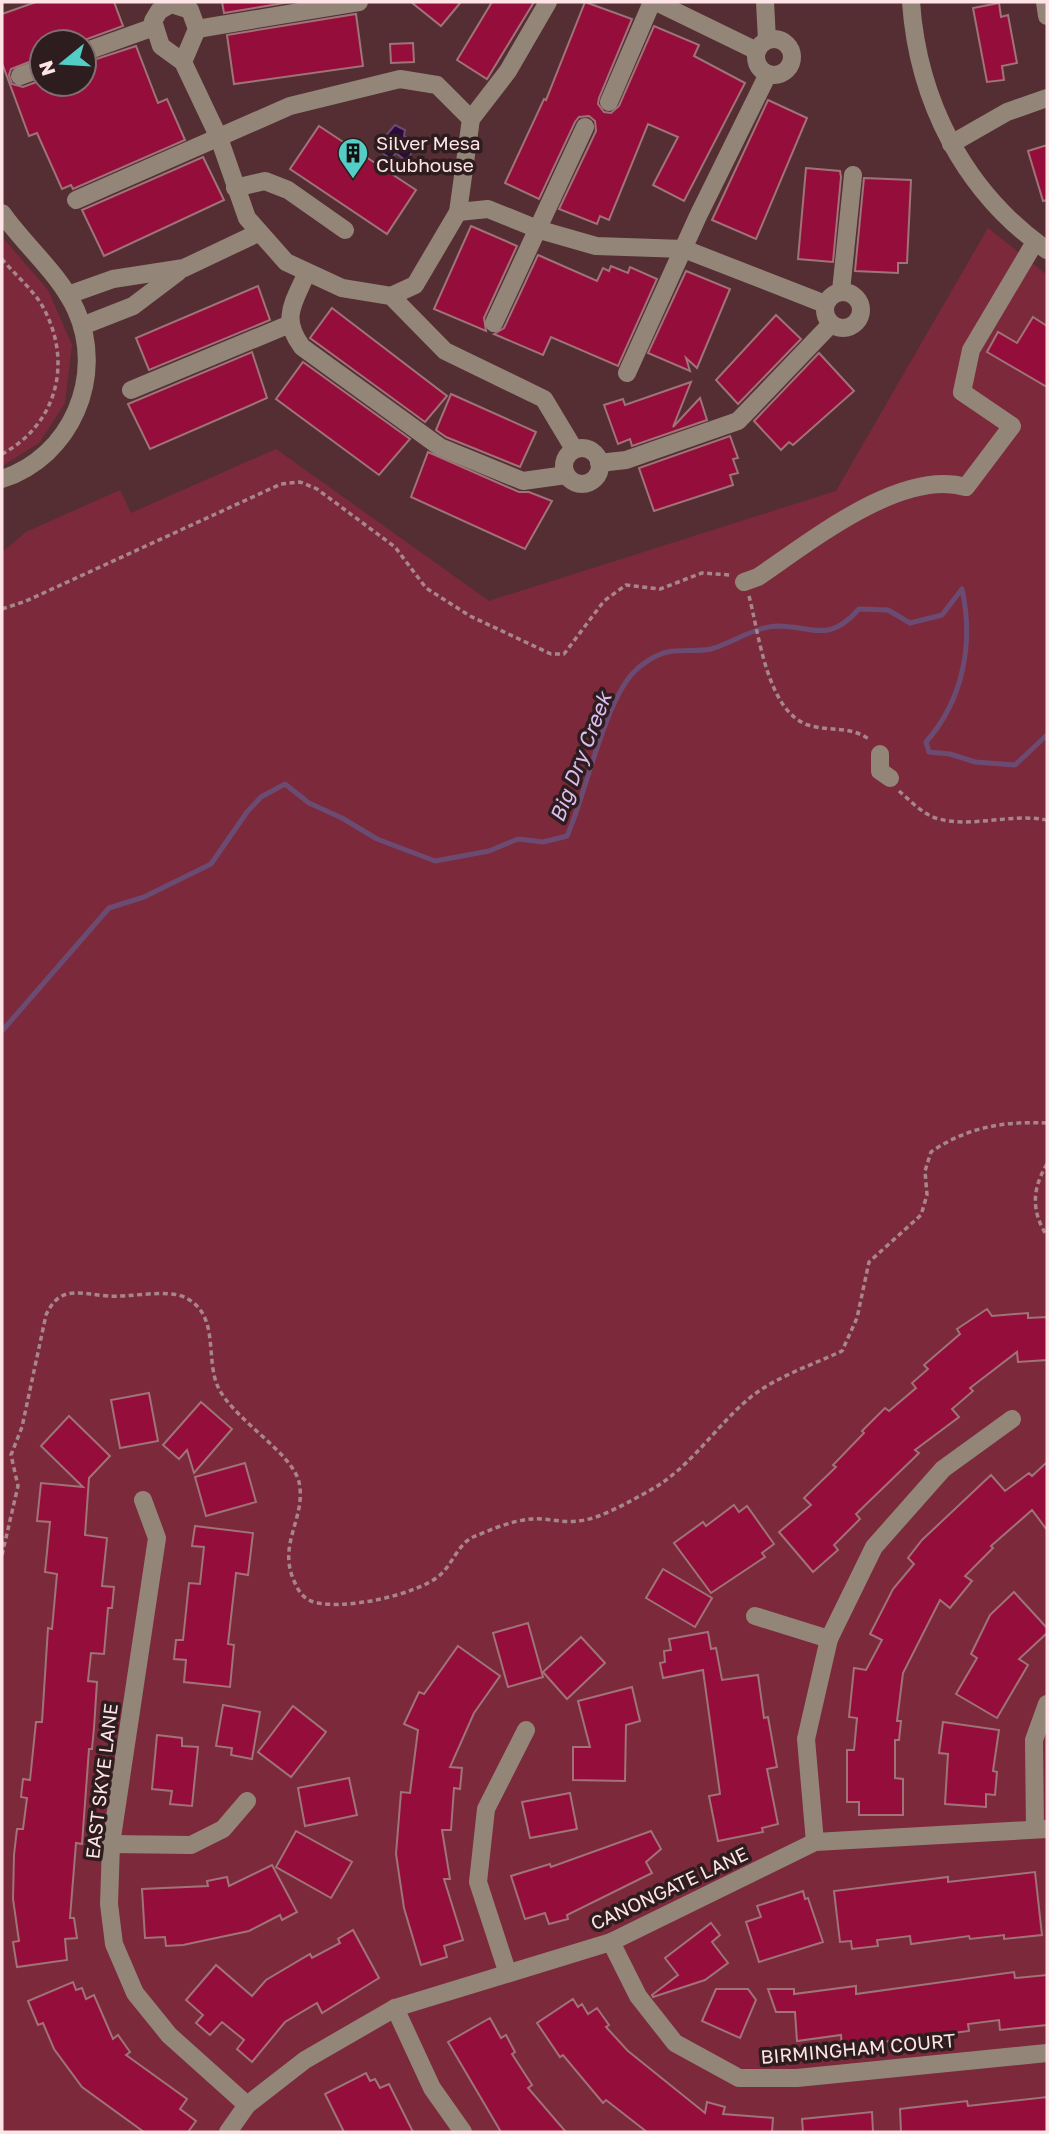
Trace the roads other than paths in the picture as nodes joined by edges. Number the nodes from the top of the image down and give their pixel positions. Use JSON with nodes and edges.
{"nodes":[{"id":1,"x":359,"y":2,"type":"edge"},
{"id":2,"x":548,"y":2,"type":"edge"},
{"id":3,"x":654,"y":2,"type":"edge"},
{"id":4,"x":765,"y":2,"type":"edge"},
{"id":5,"x":912,"y":2,"type":"edge"},
{"id":6,"x":1045,"y":2,"type":"edge"},
{"id":7,"x":1047,"y":16,"type":"edge"},
{"id":8,"x":154,"y":26,"type":"junction"},
{"id":9,"x":197,"y":29,"type":"junction"},
{"id":10,"x":762,"y":45,"type":"junction"},
{"id":11,"x":98,"y":47,"type":"edge"},
{"id":12,"x":183,"y":62,"type":"junction"},
{"id":13,"x":28,"y":73,"type":"edge"},
{"id":14,"x":768,"y":74,"type":"junction"},
{"id":15,"x":20,"y":76,"type":"dead end"},
{"id":16,"x":1047,"y":98,"type":"edge"},
{"id":17,"x":610,"y":102,"type":"dead end"},
{"id":18,"x":471,"y":119,"type":"junction"},
{"id":19,"x":584,"y":127,"type":"dead end"},
{"id":20,"x":219,"y":138,"type":"junction"},
{"id":21,"x":951,"y":144,"type":"junction"},
{"id":22,"x":853,"y":175,"type":"dead end"},
{"id":23,"x":235,"y":188,"type":"junction"},
{"id":24,"x":76,"y":200,"type":"dead end"},
{"id":25,"x":458,"y":212,"type":"junction"},
{"id":26,"x":2,"y":213,"type":"edge"},
{"id":27,"x":345,"y":230,"type":"dead end"},
{"id":28,"x":540,"y":230,"type":"junction"},
{"id":29,"x":258,"y":233,"type":"junction"},
{"id":30,"x":1041,"y":246,"type":"edge"},
{"id":31,"x":684,"y":249,"type":"junction"},
{"id":32,"x":184,"y":268,"type":"junction"},
{"id":33,"x":307,"y":272,"type":"junction"},
{"id":34,"x":841,"y":291,"type":"junction"},
{"id":35,"x":68,"y":295,"type":"junction"},
{"id":36,"x":391,"y":296,"type":"junction"},
{"id":37,"x":825,"y":304,"type":"junction"},
{"id":38,"x":494,"y":323,"type":"dead end"},
{"id":39,"x":290,"y":324,"type":"junction"},
{"id":40,"x":831,"y":324,"type":"junction"},
{"id":41,"x":82,"y":326,"type":"junction"},
{"id":42,"x":627,"y":373,"type":"dead end"},
{"id":43,"x":131,"y":390,"type":"dead end"},
{"id":44,"x":574,"y":449,"type":"junction"},
{"id":45,"x":599,"y":463,"type":"junction"},
{"id":46,"x":566,"y":475,"type":"junction"},
{"id":47,"x":2,"y":479,"type":"edge"},
{"id":48,"x":744,"y":582,"type":"road end"},
{"id":49,"x":880,"y":754,"type":"dead end"},
{"id":50,"x":890,"y":778,"type":"dead end"},
{"id":51,"x":1012,"y":1419,"type":"dead end"},
{"id":52,"x":143,"y":1500,"type":"dead end"},
{"id":53,"x":755,"y":1616,"type":"dead end"},
{"id":54,"x":829,"y":1639,"type":"junction"},
{"id":55,"x":1047,"y":1704,"type":"edge"},
{"id":56,"x":526,"y":1730,"type":"dead end"},
{"id":57,"x":247,"y":1801,"type":"dead end"},
{"id":58,"x":1041,"y":1829,"type":"edge"},
{"id":59,"x":815,"y":1842,"type":"junction"},
{"id":60,"x":111,"y":1844,"type":"junction"},
{"id":61,"x":611,"y":1942,"type":"junction"},
{"id":62,"x":507,"y":1971,"type":"junction"},
{"id":63,"x":395,"y":2008,"type":"junction"},
{"id":64,"x":1047,"y":2053,"type":"edge"},
{"id":65,"x":247,"y":2105,"type":"junction"},
{"id":66,"x":228,"y":2132,"type":"edge"},
{"id":67,"x":463,"y":2132,"type":"edge"}],
"edges":[{"from":1,"to":9,"type":"street"},
{"from":2,"to":18,"type":"street"},
{"from":3,"to":10,"type":"street"},
{"from":3,"to":17,"type":"street"},
{"from":4,"to":10,"type":"street"},
{"from":5,"to":21,"type":"street"},
{"from":6,"to":7,"type":"street"},
{"from":8,"to":9,"type":"street"},
{"from":8,"to":11,"type":"street"},
{"from":8,"to":12,"type":"street"},
{"from":9,"to":12,"type":"street"},
{"from":10,"to":14,"type":"street"},
{"from":10,"to":14,"type":"street"},
{"from":12,"to":20,"type":"street"},
{"from":13,"to":15,"type":"street"},
{"from":14,"to":31,"type":"street"},
{"from":16,"to":21,"type":"street"},
{"from":18,"to":20,"type":"street"},
{"from":18,"to":25,"type":"street"},
{"from":19,"to":28,"type":"street"},
{"from":20,"to":23,"type":"street"},
{"from":20,"to":24,"type":"street"},
{"from":21,"to":30,"type":"street"},
{"from":22,"to":34,"type":"street"},
{"from":23,"to":27,"type":"street"},
{"from":23,"to":29,"type":"street"},
{"from":25,"to":28,"type":"street"},
{"from":25,"to":36,"type":"street"},
{"from":26,"to":35,"type":"street"},
{"from":28,"to":31,"type":"street"},
{"from":28,"to":38,"type":"street"},
{"from":29,"to":32,"type":"street"},
{"from":29,"to":33,"type":"street"},
{"from":30,"to":48,"type":"street"},
{"from":31,"to":37,"type":"street"},
{"from":31,"to":42,"type":"street"},
{"from":32,"to":35,"type":"street"},
{"from":32,"to":41,"type":"street"},
{"from":33,"to":36,"type":"street"},
{"from":33,"to":39,"type":"street"},
{"from":34,"to":37,"type":"street"},
{"from":34,"to":40,"type":"street"},
{"from":35,"to":41,"type":"street"},
{"from":36,"to":44,"type":"street"},
{"from":37,"to":40,"type":"street"},
{"from":39,"to":43,"type":"street"},
{"from":39,"to":46,"type":"street"},
{"from":40,"to":45,"type":"street"},
{"from":41,"to":47,"type":"street"},
{"from":44,"to":45,"type":"street"},
{"from":44,"to":46,"type":"street"},
{"from":45,"to":46,"type":"street"},
{"from":49,"to":50,"type":"street"},
{"from":51,"to":54,"type":"street"},
{"from":52,"to":60,"type":"street","name":"EAST SKYE LANE"},
{"from":53,"to":54,"type":"street"},
{"from":54,"to":59,"type":"street"},
{"from":55,"to":58,"type":"street"},
{"from":56,"to":62,"type":"street"},
{"from":57,"to":60,"type":"street"},
{"from":58,"to":59,"type":"street","name":"CANONGATE LANE"},
{"from":59,"to":61,"type":"street","name":"CANONGATE LANE"},
{"from":60,"to":65,"type":"street","name":"EAST SKYE LANE"},
{"from":61,"to":62,"type":"street","name":"CANONGATE LANE"},
{"from":61,"to":64,"type":"street","name":"BIRMINGHAM COURT"},
{"from":62,"to":63,"type":"street","name":"CANONGATE LANE"},
{"from":63,"to":65,"type":"street","name":"CANONGATE LANE"},
{"from":63,"to":67,"type":"street"},
{"from":65,"to":66,"type":"street","name":"CANONGATE LANE"}]}
